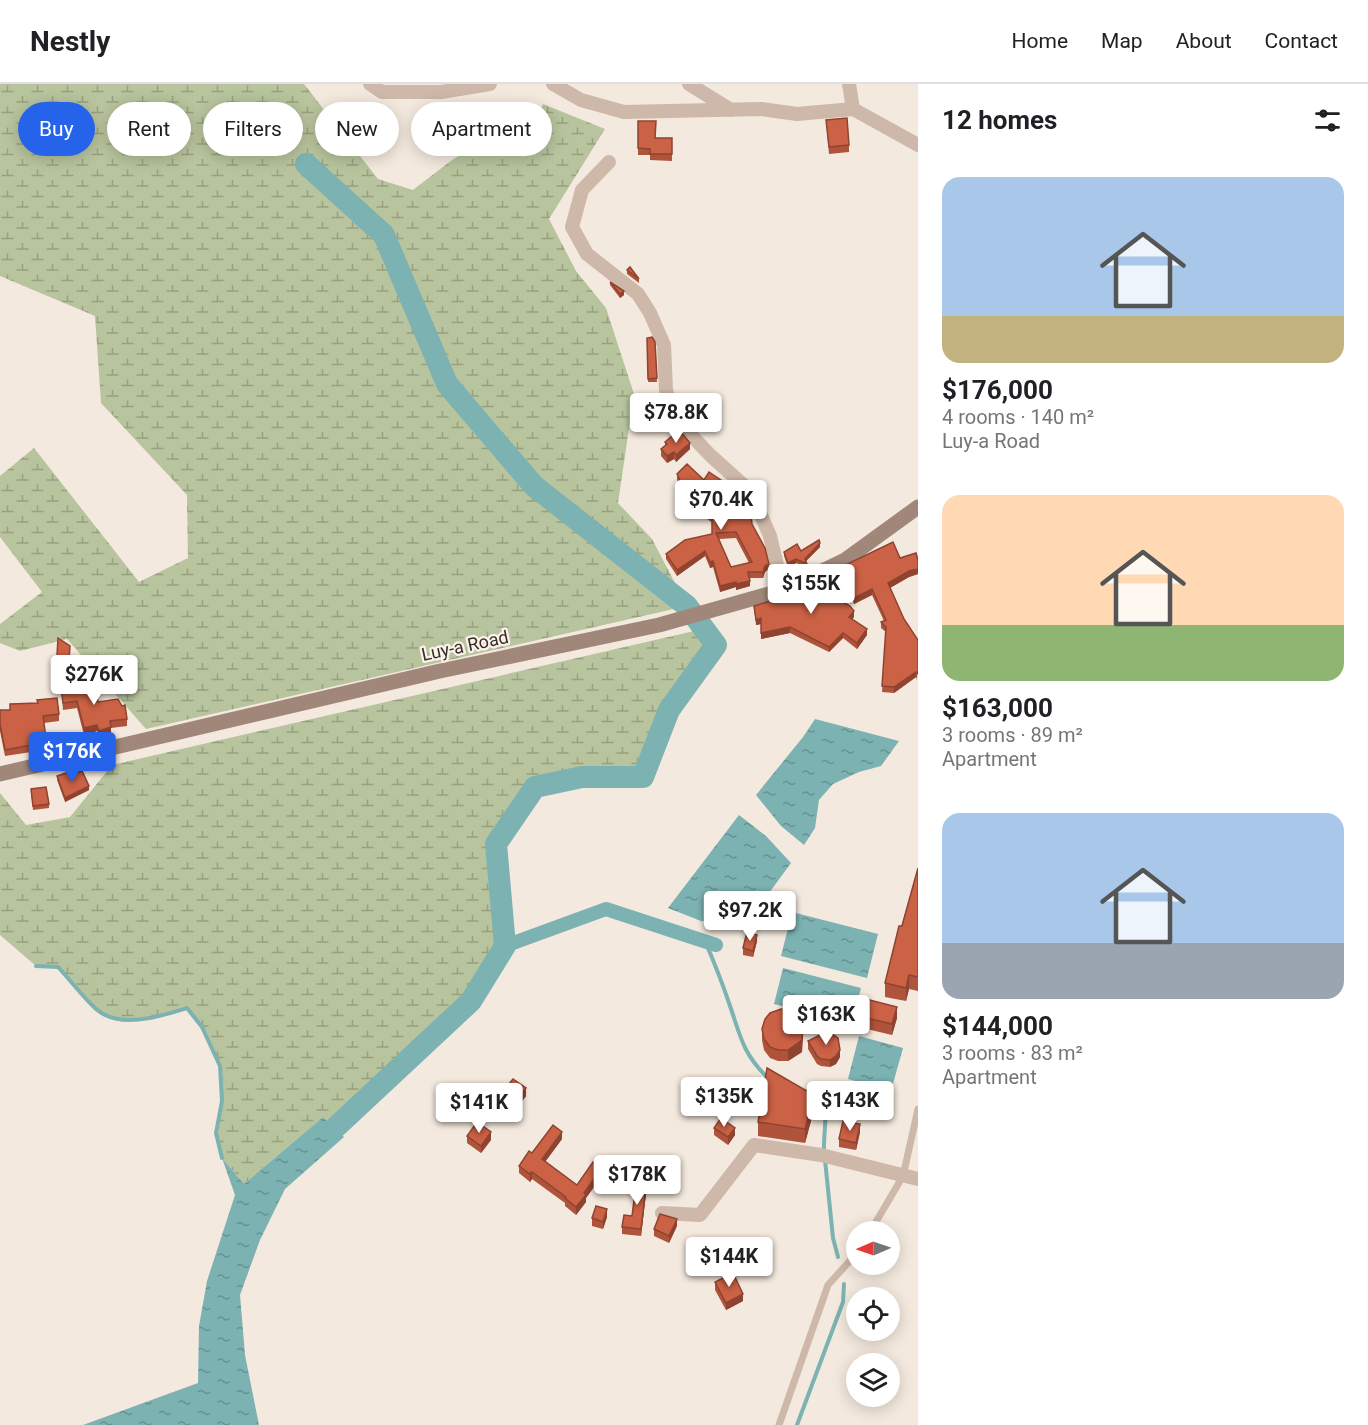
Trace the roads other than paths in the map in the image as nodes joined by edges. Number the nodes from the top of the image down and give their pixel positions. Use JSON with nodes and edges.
{"nodes":[{"id":1,"x":370,"y":84,"type":"edge"},
{"id":2,"x":490,"y":84,"type":"edge"},
{"id":3,"x":553,"y":84,"type":"edge"},
{"id":4,"x":689,"y":84,"type":"edge"},
{"id":5,"x":849,"y":84,"type":"edge"},
{"id":6,"x":853,"y":109,"type":"junction"},
{"id":7,"x":730,"y":110,"type":"junction"},
{"id":8,"x":918,"y":145,"type":"edge"},
{"id":9,"x":609,"y":162,"type":"dead end"},
{"id":10,"x":918,"y":507,"type":"edge"},
{"id":11,"x":783,"y":590,"type":"junction"},
{"id":12,"x":0,"y":774,"type":"edge"},
{"id":13,"x":918,"y":1109,"type":"edge"},
{"id":14,"x":903,"y":1176,"type":"junction"},
{"id":15,"x":918,"y":1179,"type":"edge"},
{"id":16,"x":662,"y":1213,"type":"edge"},
{"id":17,"x":876,"y":1221,"type":"edge"},
{"id":18,"x":846,"y":1265,"type":"edge"},
{"id":19,"x":779,"y":1425,"type":"edge"}],
"edges":[{"from":1,"to":2,"type":"street"},
{"from":3,"to":7,"type":"street"},
{"from":4,"to":7,"type":"street"},
{"from":5,"to":6,"type":"street"},
{"from":6,"to":7,"type":"street"},
{"from":6,"to":8,"type":"street"},
{"from":9,"to":11,"type":"street"},
{"from":10,"to":11,"type":"main road","name":"Luy-a Road"},
{"from":11,"to":12,"type":"main road","name":"Luy-a Road"},
{"from":13,"to":14,"type":"lane"},
{"from":14,"to":15,"type":"street"},
{"from":14,"to":16,"type":"street"},
{"from":14,"to":17,"type":"lane"},
{"from":18,"to":19,"type":"lane"}]}
